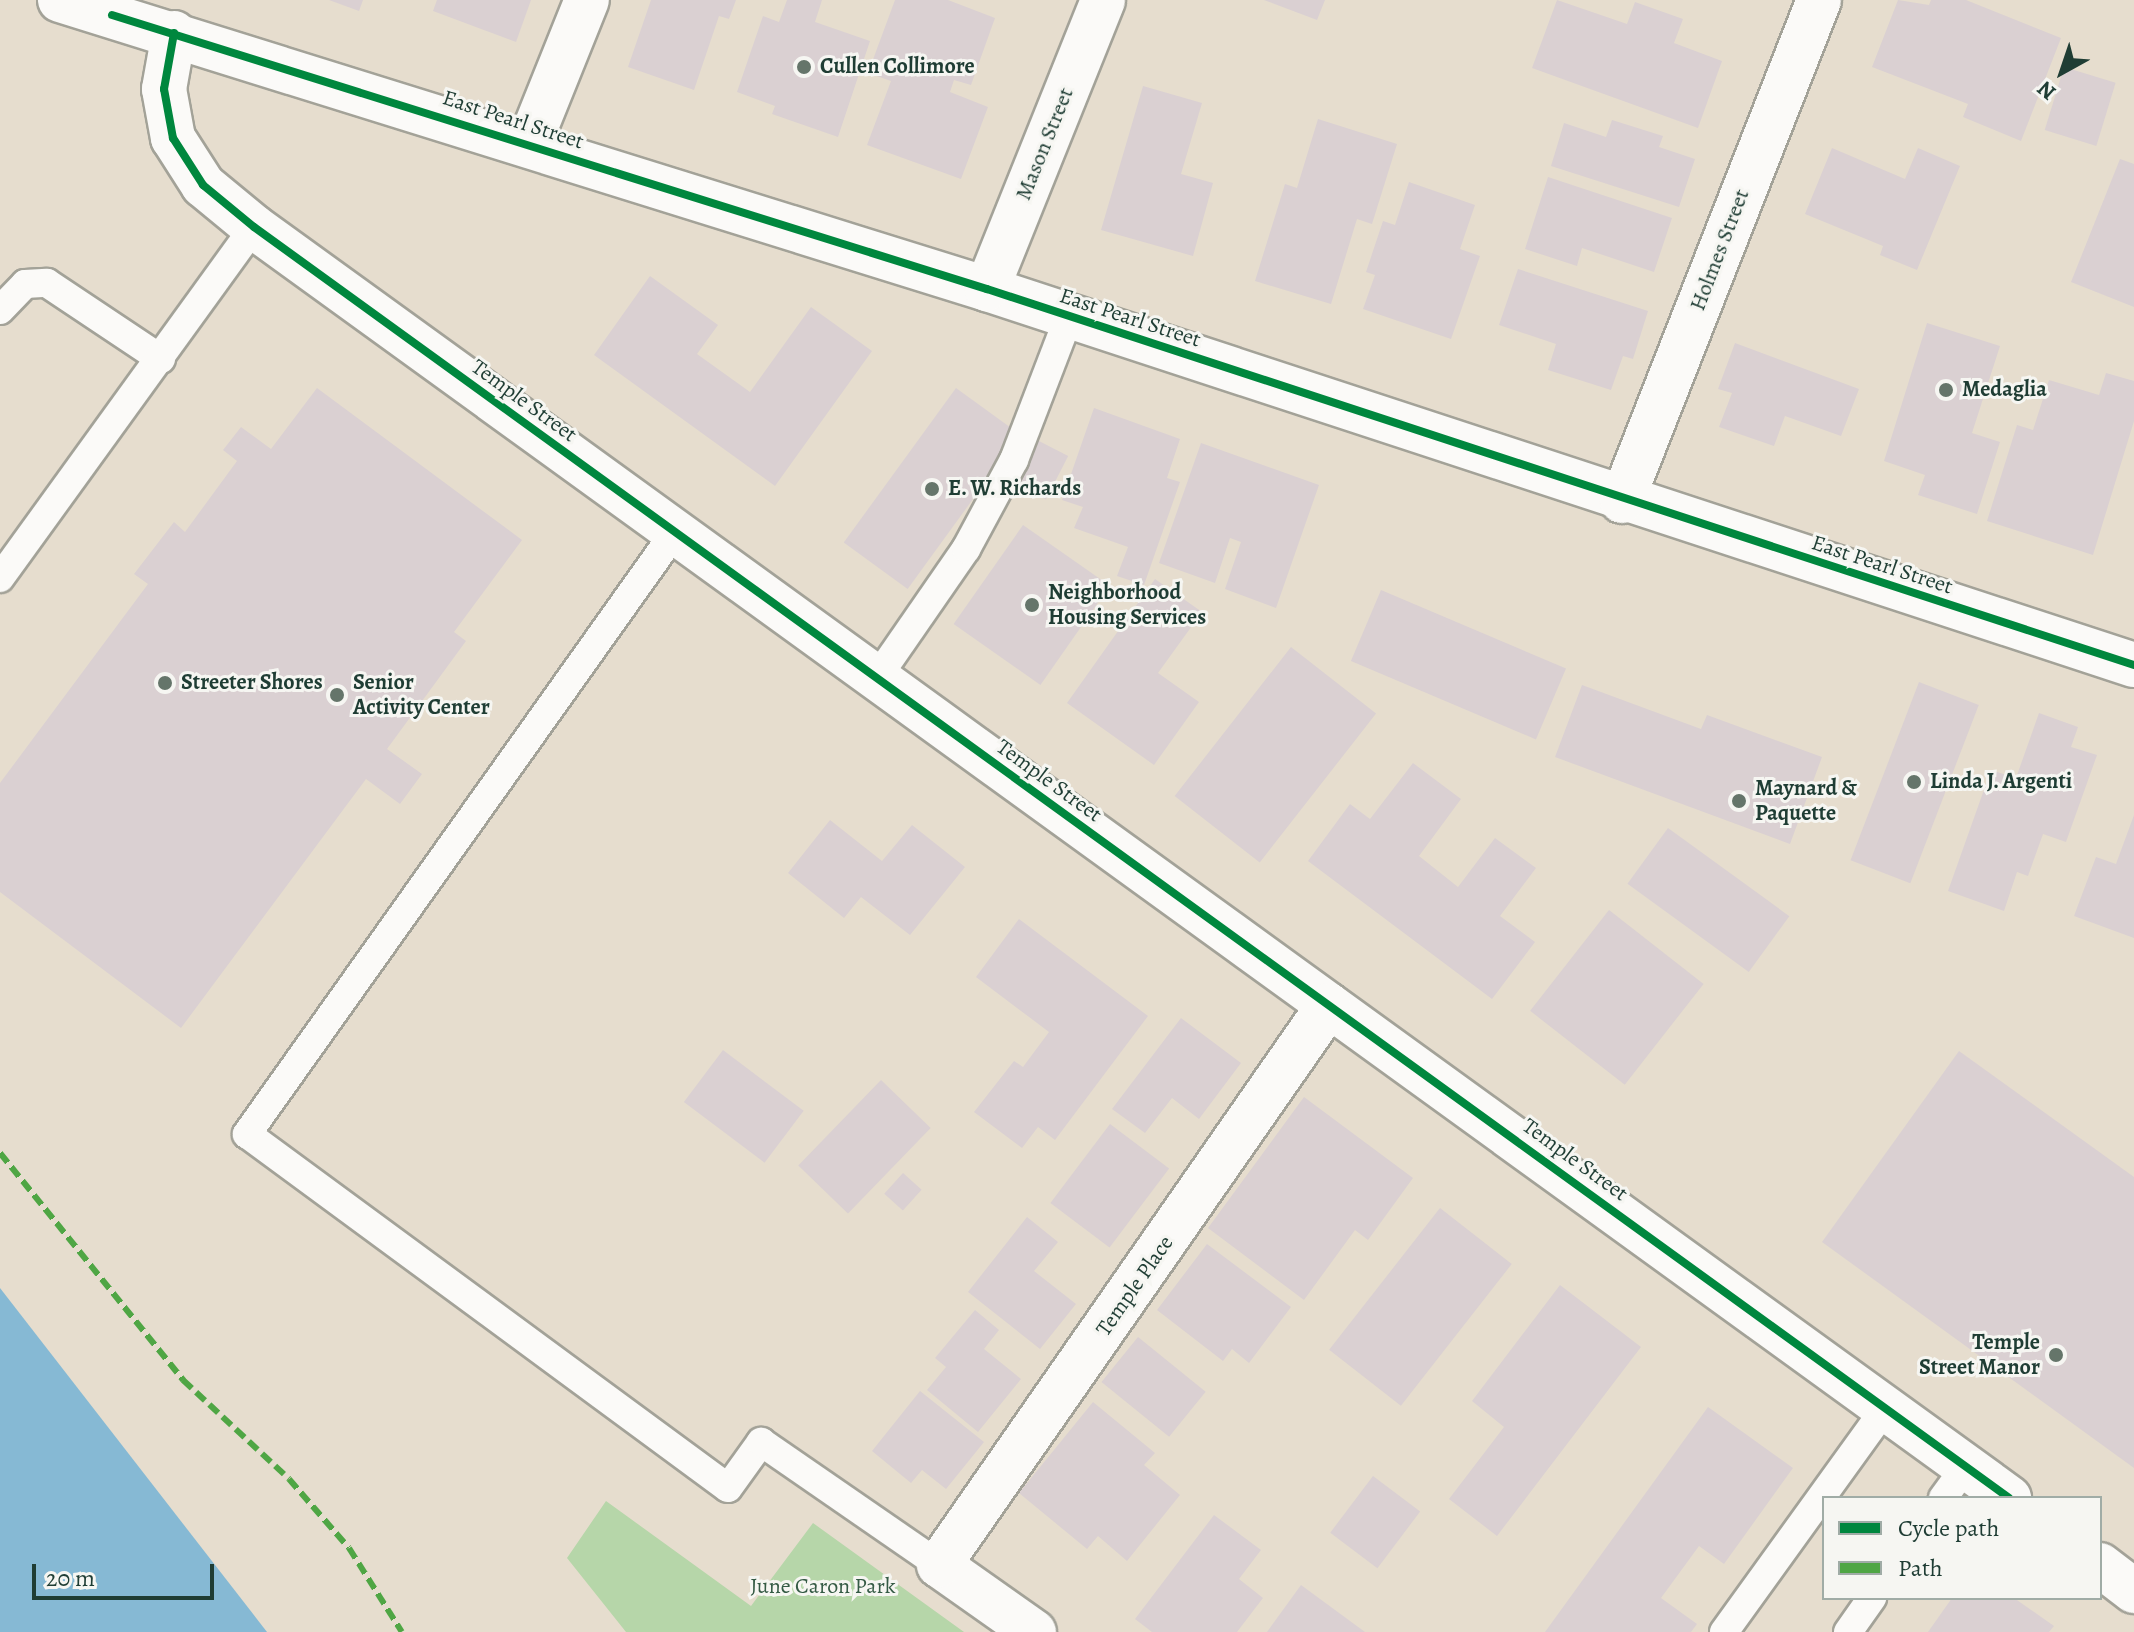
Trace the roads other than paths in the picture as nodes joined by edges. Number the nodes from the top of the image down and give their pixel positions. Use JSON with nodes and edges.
{"nodes":[{"id":1,"x":60,"y":0,"type":"edge"},
{"id":2,"x":587,"y":0,"type":"edge"},
{"id":3,"x":1103,"y":0,"type":"edge"},
{"id":4,"x":1819,"y":0,"type":"edge"},
{"id":5,"x":114,"y":8,"type":"edge"},
{"id":6,"x":174,"y":33,"type":"junction"},
{"id":7,"x":529,"y":144,"type":"junction"},
{"id":8,"x":254,"y":227,"type":"junction"},
{"id":9,"x":987,"y":289,"type":"junction"},
{"id":10,"x":0,"y":310,"type":"edge"},
{"id":11,"x":1069,"y":317,"type":"junction"},
{"id":12,"x":161,"y":359,"type":"junction"},
{"id":13,"x":1622,"y":501,"type":"junction"},
{"id":14,"x":675,"y":532,"type":"junction"},
{"id":15,"x":0,"y":578,"type":"edge"},
{"id":16,"x":2134,"y":665,"type":"edge"},
{"id":17,"x":876,"y":679,"type":"junction"},
{"id":18,"x":1329,"y":1005,"type":"junction"},
{"id":19,"x":1886,"y":1407,"type":"junction"},
{"id":20,"x":1955,"y":1482,"type":"edge"},
{"id":21,"x":2002,"y":1496,"type":"edge"},
{"id":22,"x":939,"y":1565,"type":"junction"},
{"id":23,"x":2102,"y":1567,"type":"edge"},
{"id":24,"x":2134,"y":1591,"type":"edge"},
{"id":25,"x":1871,"y":1600,"type":"edge"},
{"id":26,"x":1034,"y":1632,"type":"edge"},
{"id":27,"x":1724,"y":1632,"type":"edge"},
{"id":28,"x":1848,"y":1632,"type":"edge"}],
"edges":[{"from":1,"to":5,"type":"street"},
{"from":2,"to":7,"type":"street"},
{"from":3,"to":9,"type":"street","name":"Mason Street"},
{"from":4,"to":13,"type":"street","name":"Holmes Street"},
{"from":5,"to":6,"type":"street","name":"East Pearl Street"},
{"from":6,"to":7,"type":"street","name":"East Pearl Street"},
{"from":6,"to":8,"type":"street","name":"Temple Street"},
{"from":7,"to":9,"type":"street","name":"East Pearl Street"},
{"from":8,"to":12,"type":"lane"},
{"from":8,"to":14,"type":"street","name":"Temple Street"},
{"from":9,"to":11,"type":"street","name":"East Pearl Street"},
{"from":10,"to":12,"type":"lane"},
{"from":11,"to":13,"type":"street","name":"East Pearl Street"},
{"from":11,"to":17,"type":"lane"},
{"from":12,"to":15,"type":"lane"},
{"from":13,"to":16,"type":"street","name":"East Pearl Street"},
{"from":14,"to":17,"type":"street","name":"Temple Street"},
{"from":14,"to":22,"type":"lane"},
{"from":17,"to":18,"type":"street","name":"Temple Street"},
{"from":18,"to":19,"type":"street","name":"Temple Street"},
{"from":18,"to":22,"type":"street","name":"Temple Place"},
{"from":19,"to":20,"type":"street","name":"Temple Street"},
{"from":19,"to":27,"type":"lane"},
{"from":20,"to":21,"type":"street","name":"Temple Street"},
{"from":22,"to":26,"type":"street"},
{"from":23,"to":24,"type":"street"},
{"from":25,"to":28,"type":"lane"}]}
